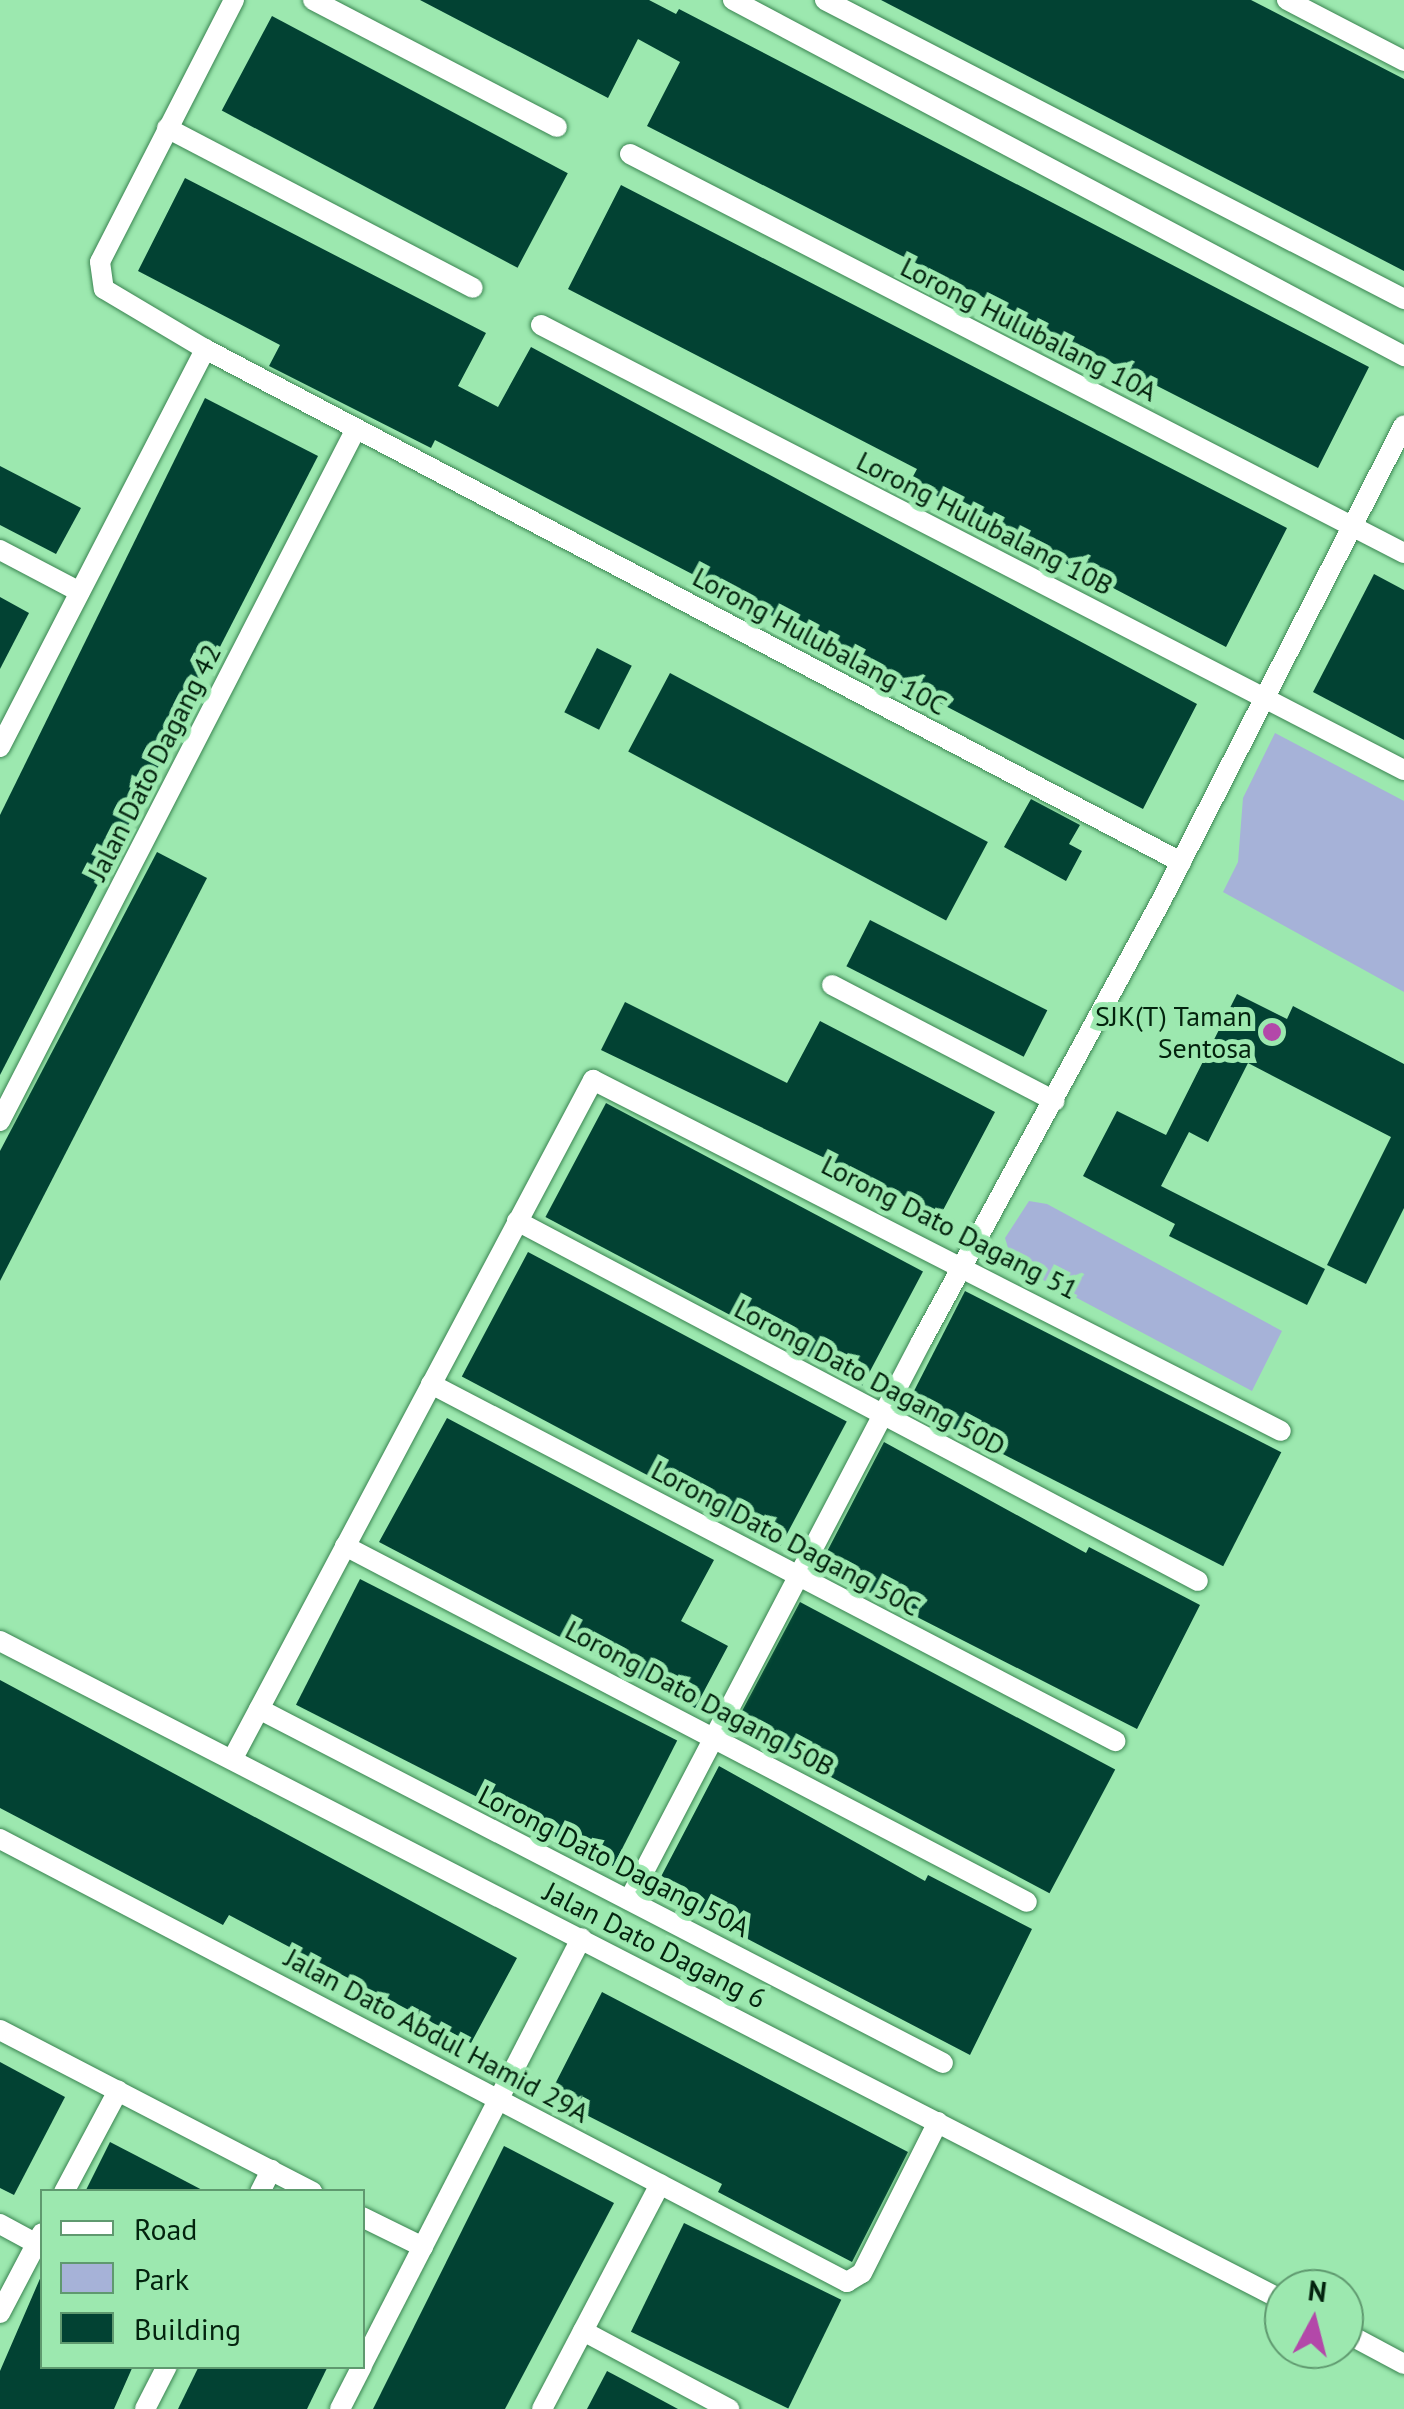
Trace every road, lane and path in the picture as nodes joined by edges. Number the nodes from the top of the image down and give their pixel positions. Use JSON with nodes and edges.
{"nodes":[{"id":1,"x":234,"y":0,"type":"edge"},
{"id":2,"x":314,"y":0,"type":"edge"},
{"id":3,"x":732,"y":0,"type":"edge"},
{"id":4,"x":825,"y":0,"type":"edge"},
{"id":5,"x":1287,"y":0,"type":"edge"},
{"id":6,"x":1404,"y":61,"type":"edge"},
{"id":7,"x":557,"y":127,"type":"dead end"},
{"id":8,"x":166,"y":128,"type":"junction"},
{"id":9,"x":630,"y":154,"type":"dead end"},
{"id":10,"x":473,"y":288,"type":"dead end"},
{"id":11,"x":1404,"y":299,"type":"edge"},
{"id":12,"x":541,"y":325,"type":"dead end"},
{"id":13,"x":204,"y":349,"type":"junction"},
{"id":14,"x":1404,"y":356,"type":"edge"},
{"id":15,"x":1404,"y":425,"type":"edge"},
{"id":16,"x":356,"y":429,"type":"junction"},
{"id":17,"x":1353,"y":526,"type":"junction"},
{"id":18,"x":0,"y":550,"type":"edge"},
{"id":19,"x":1404,"y":552,"type":"edge"},
{"id":20,"x":80,"y":592,"type":"junction"},
{"id":21,"x":1265,"y":698,"type":"junction"},
{"id":22,"x":0,"y":747,"type":"edge"},
{"id":23,"x":1404,"y":770,"type":"edge"},
{"id":24,"x":1181,"y":862,"type":"junction"},
{"id":25,"x":832,"y":985,"type":"dead end"},
{"id":26,"x":1055,"y":1100,"type":"junction"},
{"id":27,"x":0,"y":1121,"type":"edge"},
{"id":28,"x":517,"y":1221,"type":"junction"},
{"id":29,"x":964,"y":1264,"type":"junction"},
{"id":30,"x":430,"y":1384,"type":"junction"},
{"id":31,"x":883,"y":1414,"type":"junction"},
{"id":32,"x":1281,"y":1430,"type":"dead end"},
{"id":33,"x":345,"y":1546,"type":"junction"},
{"id":34,"x":799,"y":1576,"type":"junction"},
{"id":35,"x":1198,"y":1581,"type":"dead end"},
{"id":36,"x":0,"y":1641,"type":"edge"},
{"id":37,"x":259,"y":1709,"type":"junction"},
{"id":38,"x":716,"y":1736,"type":"junction"},
{"id":39,"x":1115,"y":1740,"type":"dead end"},
{"id":40,"x":233,"y":1758,"type":"junction"},
{"id":41,"x":0,"y":1839,"type":"edge"},
{"id":42,"x":630,"y":1900,"type":"junction"},
{"id":43,"x":1027,"y":1902,"type":"dead end"},
{"id":44,"x":581,"y":1938,"type":"junction"},
{"id":45,"x":0,"y":2030,"type":"edge"},
{"id":46,"x":943,"y":2063,"type":"dead end"},
{"id":47,"x":118,"y":2091,"type":"junction"},
{"id":48,"x":498,"y":2099,"type":"junction"},
{"id":49,"x":938,"y":2122,"type":"junction"},
{"id":50,"x":271,"y":2170,"type":"junction"},
{"id":51,"x":660,"y":2184,"type":"junction"},
{"id":52,"x":66,"y":2189,"type":"edge"},
{"id":53,"x":262,"y":2189,"type":"edge"},
{"id":54,"x":308,"y":2189,"type":"edge"},
{"id":55,"x":365,"y":2219,"type":"edge"},
{"id":56,"x":0,"y":2224,"type":"edge"},
{"id":57,"x":40,"y":2238,"type":"edge"},
{"id":58,"x":422,"y":2248,"type":"junction"},
{"id":59,"x":1264,"y":2291,"type":"edge"},
{"id":60,"x":0,"y":2314,"type":"edge"},
{"id":61,"x":583,"y":2331,"type":"junction"},
{"id":62,"x":1364,"y":2343,"type":"edge"},
{"id":63,"x":365,"y":2360,"type":"edge"},
{"id":64,"x":1404,"y":2364,"type":"edge"},
{"id":65,"x":165,"y":2369,"type":"edge"},
{"id":66,"x":360,"y":2369,"type":"edge"},
{"id":67,"x":145,"y":2409,"type":"edge"},
{"id":68,"x":340,"y":2409,"type":"edge"},
{"id":69,"x":542,"y":2409,"type":"edge"},
{"id":70,"x":730,"y":2409,"type":"edge"}],
"edges":[{"from":1,"to":8,"type":"street"},
{"from":2,"to":7,"type":"street"},
{"from":3,"to":14,"type":"street"},
{"from":4,"to":11,"type":"street"},
{"from":5,"to":6,"type":"street"},
{"from":8,"to":10,"type":"street"},
{"from":8,"to":13,"type":"street","name":"Lorong Hulubalang 10C"},
{"from":9,"to":17,"type":"street","name":"Lorong Hulubalang 10A"},
{"from":12,"to":21,"type":"street","name":"Lorong Hulubalang 10B"},
{"from":13,"to":16,"type":"street","name":"Lorong Hulubalang 10C"},
{"from":13,"to":20,"type":"street"},
{"from":15,"to":17,"type":"street"},
{"from":16,"to":24,"type":"street","name":"Lorong Hulubalang 10C"},
{"from":16,"to":27,"type":"street","name":"Jalan Dato Dagang 42"},
{"from":17,"to":19,"type":"street","name":"Lorong Hulubalang 10A"},
{"from":17,"to":21,"type":"street"},
{"from":18,"to":20,"type":"street"},
{"from":20,"to":22,"type":"street"},
{"from":21,"to":23,"type":"street","name":"Lorong Hulubalang 10B"},
{"from":21,"to":24,"type":"street"},
{"from":24,"to":26,"type":"street"},
{"from":25,"to":26,"type":"street"},
{"from":26,"to":29,"type":"street"},
{"from":28,"to":29,"type":"street","name":"Lorong Dato Dagang 51"},
{"from":28,"to":30,"type":"street"},
{"from":28,"to":31,"type":"street","name":"Lorong Dato Dagang 50D"},
{"from":29,"to":31,"type":"street"},
{"from":29,"to":32,"type":"street","name":"Lorong Dato Dagang 51"},
{"from":30,"to":33,"type":"street"},
{"from":30,"to":34,"type":"street","name":"Lorong Dato Dagang 50C"},
{"from":31,"to":34,"type":"street"},
{"from":31,"to":35,"type":"street","name":"Lorong Dato Dagang 50D"},
{"from":33,"to":37,"type":"street"},
{"from":33,"to":38,"type":"street","name":"Lorong Dato Dagang 50B"},
{"from":34,"to":38,"type":"street"},
{"from":34,"to":39,"type":"street","name":"Lorong Dato Dagang 50C"},
{"from":36,"to":40,"type":"street","name":"Jalan Dato Dagang 6"},
{"from":37,"to":40,"type":"street"},
{"from":37,"to":42,"type":"street","name":"Lorong Dato Dagang 50A"},
{"from":38,"to":42,"type":"street"},
{"from":38,"to":43,"type":"street","name":"Lorong Dato Dagang 50B"},
{"from":40,"to":44,"type":"street","name":"Jalan Dato Dagang 6"},
{"from":41,"to":48,"type":"street","name":"Jalan Dato Abdul Hamid 29A"},
{"from":42,"to":46,"type":"street","name":"Lorong Dato Dagang 50A"},
{"from":44,"to":48,"type":"street"},
{"from":44,"to":49,"type":"street","name":"Jalan Dato Dagang 6"},
{"from":45,"to":47,"type":"street"},
{"from":47,"to":50,"type":"street"},
{"from":47,"to":52,"type":"street"},
{"from":48,"to":51,"type":"street","name":"Jalan Dato Abdul Hamid 29A"},
{"from":48,"to":58,"type":"street"},
{"from":49,"to":51,"type":"street","name":"Jalan Dato Abdul Hamid 29A"},
{"from":49,"to":59,"type":"street","name":"Jalan Dato Dagang 6"},
{"from":50,"to":53,"type":"street"},
{"from":50,"to":54,"type":"street"},
{"from":51,"to":61,"type":"street"},
{"from":55,"to":58,"type":"street"},
{"from":56,"to":57,"type":"street"},
{"from":57,"to":60,"type":"street"},
{"from":58,"to":63,"type":"street"},
{"from":61,"to":69,"type":"street"},
{"from":61,"to":70,"type":"street"},
{"from":62,"to":64,"type":"street"},
{"from":65,"to":67,"type":"street"},
{"from":66,"to":68,"type":"street"}]}
